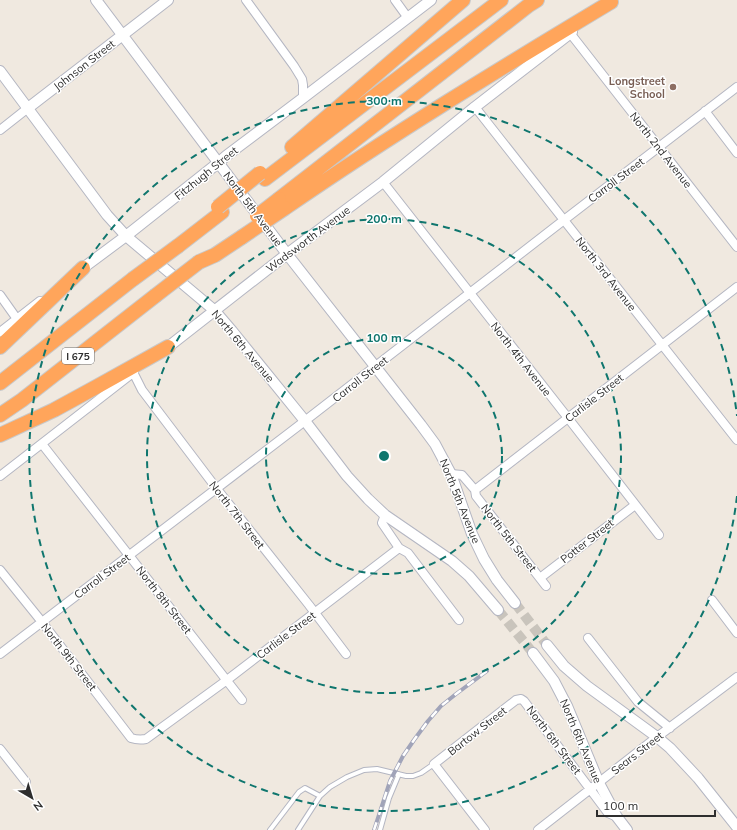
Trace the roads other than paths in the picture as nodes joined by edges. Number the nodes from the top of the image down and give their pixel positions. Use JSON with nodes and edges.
{"nodes":[{"id":1,"x":96,"y":0,"type":"edge"},
{"id":2,"x":168,"y":0,"type":"edge"},
{"id":3,"x":246,"y":0,"type":"edge"},
{"id":4,"x":395,"y":0,"type":"edge"},
{"id":5,"x":431,"y":0,"type":"edge"},
{"id":6,"x":463,"y":0,"type":"edge"},
{"id":7,"x":501,"y":0,"type":"edge"},
{"id":8,"x":537,"y":0,"type":"edge"},
{"id":9,"x":612,"y":1,"type":"edge"},
{"id":10,"x":408,"y":18,"type":"junction"},
{"id":11,"x":570,"y":33,"type":"junction"},
{"id":12,"x":122,"y":35,"type":"junction"},
{"id":13,"x":0,"y":71,"type":"edge"},
{"id":14,"x":737,"y":87,"type":"edge"},
{"id":15,"x":303,"y":98,"type":"junction"},
{"id":16,"x":476,"y":107,"type":"junction"},
{"id":17,"x":28,"y":108,"type":"junction"},
{"id":18,"x":705,"y":111,"type":"junction"},
{"id":19,"x":0,"y":130,"type":"edge"},
{"id":20,"x":659,"y":147,"type":"junction"},
{"id":21,"x":737,"y":153,"type":"edge"},
{"id":22,"x":218,"y":163,"type":"junction"},
{"id":23,"x":262,"y":176,"type":"junction"},
{"id":24,"x":383,"y":182,"type":"junction"},
{"id":25,"x":282,"y":204,"type":"junction"},
{"id":26,"x":564,"y":220,"type":"junction"},
{"id":27,"x":126,"y":236,"type":"junction"},
{"id":28,"x":737,"y":247,"type":"edge"},
{"id":29,"x":287,"y":254,"type":"junction"},
{"id":30,"x":83,"y":268,"type":"junction"},
{"id":31,"x":737,"y":287,"type":"edge"},
{"id":32,"x":470,"y":293,"type":"junction"},
{"id":33,"x":0,"y":295,"type":"edge"},
{"id":34,"x":214,"y":310,"type":"junction"},
{"id":35,"x":17,"y":319,"type":"junction"},
{"id":36,"x":0,"y":332,"type":"edge"},
{"id":37,"x":663,"y":345,"type":"junction"},
{"id":38,"x":168,"y":346,"type":"junction"},
{"id":39,"x":0,"y":347,"type":"edge"},
{"id":40,"x":375,"y":367,"type":"junction"},
{"id":41,"x":133,"y":372,"type":"junction"},
{"id":42,"x":0,"y":383,"type":"edge"},
{"id":43,"x":0,"y":414,"type":"edge"},
{"id":44,"x":568,"y":418,"type":"junction"},
{"id":45,"x":305,"y":421,"type":"junction"},
{"id":46,"x":0,"y":435,"type":"edge"},
{"id":47,"x":737,"y":440,"type":"edge"},
{"id":48,"x":42,"y":444,"type":"junction"},
{"id":49,"x":451,"y":474,"type":"junction"},
{"id":50,"x":0,"y":476,"type":"edge"},
{"id":51,"x":217,"y":489,"type":"junction"},
{"id":52,"x":475,"y":490,"type":"junction"},
{"id":53,"x":635,"y":505,"type":"junction"},
{"id":54,"x":385,"y":515,"type":"junction"},
{"id":55,"x":658,"y":536,"type":"dead end"},
{"id":56,"x":399,"y":548,"type":"junction"},
{"id":57,"x":129,"y":555,"type":"junction"},
{"id":58,"x":0,"y":570,"type":"edge"},
{"id":59,"x":540,"y":578,"type":"junction"},
{"id":60,"x":546,"y":586,"type":"dead end"},
{"id":61,"x":712,"y":600,"type":"dead end"},
{"id":62,"x":515,"y":604,"type":"tunnel mouth"},
{"id":63,"x":498,"y":610,"type":"tunnel mouth"},
{"id":64,"x":315,"y":613,"type":"junction"},
{"id":65,"x":459,"y":620,"type":"dead end"},
{"id":66,"x":42,"y":622,"type":"junction"},
{"id":67,"x":737,"y":633,"type":"edge"},
{"id":68,"x":588,"y":638,"type":"dead end"},
{"id":69,"x":547,"y":645,"type":"tunnel mouth"},
{"id":70,"x":533,"y":653,"type":"tunnel mouth"},
{"id":71,"x":0,"y":654,"type":"edge"},
{"id":72,"x":346,"y":654,"type":"dead end"},
{"id":73,"x":737,"y":677,"type":"edge"},
{"id":74,"x":227,"y":680,"type":"junction"},
{"id":75,"x":521,"y":699,"type":"joint"},
{"id":76,"x":242,"y":700,"type":"dead end"},
{"id":77,"x":670,"y":728,"type":"junction"},
{"id":78,"x":657,"y":737,"type":"junction"},
{"id":79,"x":141,"y":740,"type":"joint"},
{"id":80,"x":0,"y":750,"type":"edge"},
{"id":81,"x":434,"y":764,"type":"junction"},
{"id":82,"x":399,"y":774,"type":"junction"},
{"id":83,"x":26,"y":782,"type":"dead end"},
{"id":84,"x":599,"y":783,"type":"junction"},
{"id":85,"x":590,"y":790,"type":"junction"},
{"id":86,"x":320,"y":796,"type":"junction"},
{"id":87,"x":617,"y":817,"type":"junction"},
{"id":88,"x":737,"y":828,"type":"edge"},
{"id":89,"x":270,"y":830,"type":"edge"},
{"id":90,"x":298,"y":830,"type":"edge"},
{"id":91,"x":380,"y":830,"type":"edge"},
{"id":92,"x":485,"y":830,"type":"edge"},
{"id":93,"x":538,"y":830,"type":"edge"},
{"id":94,"x":627,"y":830,"type":"edge"}],
"edges":[{"from":1,"to":12,"type":"street","name":"North 5th Avenue"},
{"from":2,"to":12,"type":"street","name":"Johnson Street"},
{"from":3,"to":15,"type":"street"},
{"from":4,"to":10,"type":"street"},
{"from":5,"to":10,"type":"street","name":"Fitzhugh Street"},
{"from":6,"to":23,"type":"highway"},
{"from":7,"to":23,"type":"highway","number":"I 675"},
{"from":8,"to":25,"type":"highway"},
{"from":9,"to":11,"type":"street","name":"Wadsworth Avenue"},
{"from":9,"to":25,"type":"highway"},
{"from":10,"to":15,"type":"street","name":"Fitzhugh Street"},
{"from":11,"to":16,"type":"street","name":"Wadsworth Avenue"},
{"from":11,"to":20,"type":"street","name":"North 2nd Avenue"},
{"from":12,"to":17,"type":"street","name":"Johnson Street"},
{"from":12,"to":22,"type":"street","name":"North 5th Avenue"},
{"from":13,"to":17,"type":"street","name":"North 6th Avenue"},
{"from":14,"to":18,"type":"street","name":"Carroll Street"},
{"from":15,"to":22,"type":"street","name":"Fitzhugh Street"},
{"from":16,"to":24,"type":"street","name":"Wadsworth Avenue"},
{"from":16,"to":26,"type":"street","name":"North 3rd Avenue"},
{"from":17,"to":19,"type":"street","name":"Johnson Street"},
{"from":17,"to":27,"type":"street","name":"North 6th Avenue"},
{"from":18,"to":20,"type":"street","name":"Carroll Street"},
{"from":18,"to":21,"type":"street"},
{"from":20,"to":26,"type":"street","name":"Carroll Street"},
{"from":20,"to":28,"type":"street","name":"North 2nd Avenue"},
{"from":22,"to":27,"type":"street","name":"Fitzhugh Street"},
{"from":22,"to":29,"type":"street","name":"North 5th Avenue"},
{"from":23,"to":42,"type":"highway","number":"I 675","bridge":true},
{"from":24,"to":29,"type":"street","name":"Wadsworth Avenue"},
{"from":24,"to":32,"type":"street","name":"North 4th Avenue"},
{"from":25,"to":43,"type":"highway","number":"I 675","bridge":true},
{"from":26,"to":32,"type":"street","name":"Carroll Street"},
{"from":26,"to":37,"type":"street","name":"North 3rd Avenue"},
{"from":27,"to":30,"type":"street","name":"Fitzhugh Street"},
{"from":27,"to":34,"type":"street","name":"North 6th Avenue"},
{"from":29,"to":34,"type":"street","name":"Wadsworth Avenue"},
{"from":29,"to":40,"type":"street","name":"North 5th Avenue"},
{"from":30,"to":35,"type":"street","name":"Fitzhugh Street"},
{"from":30,"to":39,"type":"highway"},
{"from":31,"to":37,"type":"street","name":"Carlisle Street"},
{"from":32,"to":40,"type":"street","name":"Carroll Street"},
{"from":32,"to":44,"type":"street","name":"North 4th Avenue"},
{"from":33,"to":35,"type":"street"},
{"from":34,"to":38,"type":"street","name":"Wadsworth Avenue"},
{"from":34,"to":45,"type":"street","name":"North 6th Avenue"},
{"from":35,"to":36,"type":"street","name":"Fitzhugh Street"},
{"from":37,"to":44,"type":"street","name":"Carlisle Street"},
{"from":37,"to":47,"type":"street","name":"North 3rd Avenue"},
{"from":38,"to":41,"type":"street","name":"Wadsworth Avenue"},
{"from":38,"to":46,"type":"highway"},
{"from":40,"to":45,"type":"street","name":"Carroll Street"},
{"from":40,"to":49,"type":"street","name":"North 5th Avenue"},
{"from":41,"to":48,"type":"street","name":"Wadsworth Avenue"},
{"from":41,"to":51,"type":"street","name":"North 7th Street"},
{"from":44,"to":52,"type":"street","name":"Carlisle Street"},
{"from":44,"to":53,"type":"street","name":"North 4th Avenue"},
{"from":45,"to":51,"type":"street","name":"Carroll Street"},
{"from":45,"to":54,"type":"street","name":"North 6th Avenue"},
{"from":48,"to":50,"type":"street","name":"Wadsworth Avenue"},
{"from":48,"to":57,"type":"street","name":"North 8th Street"},
{"from":49,"to":52,"type":"street"},
{"from":49,"to":62,"type":"street","name":"North 5th Avenue"},
{"from":51,"to":57,"type":"street","name":"Carroll Street"},
{"from":51,"to":64,"type":"street","name":"North 7th Street"},
{"from":52,"to":59,"type":"street","name":"North 5th Street"},
{"from":53,"to":55,"type":"street","name":"North 4th Avenue"},
{"from":53,"to":59,"type":"street","name":"Potter Street"},
{"from":54,"to":56,"type":"street"},
{"from":54,"to":63,"type":"street","name":"North 6th Avenue"},
{"from":56,"to":64,"type":"street","name":"Carlisle Street"},
{"from":56,"to":65,"type":"street"},
{"from":57,"to":66,"type":"street","name":"Carroll Street"},
{"from":57,"to":74,"type":"street","name":"North 8th Street"},
{"from":58,"to":66,"type":"street","name":"North 9th Street"},
{"from":59,"to":60,"type":"street","name":"North 5th Street"},
{"from":61,"to":67,"type":"street"},
{"from":64,"to":72,"type":"street","name":"North 7th Street"},
{"from":64,"to":74,"type":"street","name":"Carlisle Street"},
{"from":66,"to":71,"type":"street","name":"Carroll Street"},
{"from":66,"to":79,"type":"street","name":"North 9th Street"},
{"from":68,"to":77,"type":"street"},
{"from":69,"to":78,"type":"street"},
{"from":70,"to":84,"type":"street","name":"North 6th Avenue"},
{"from":73,"to":77,"type":"street","name":"Sears Street"},
{"from":74,"to":76,"type":"street","name":"North 8th Street"},
{"from":74,"to":79,"type":"street","name":"Carlisle Street"},
{"from":75,"to":81,"type":"street","name":"Bartow Street"},
{"from":75,"to":85,"type":"street","name":"North 6th Street"},
{"from":77,"to":78,"type":"street","name":"Sears Street"},
{"from":78,"to":84,"type":"street","name":"Sears Street"},
{"from":78,"to":88,"type":"street"},
{"from":80,"to":83,"type":"street"},
{"from":81,"to":82,"type":"lane"},
{"from":81,"to":92,"type":"street"},
{"from":82,"to":86,"type":"lane"},
{"from":82,"to":91,"type":"lane"},
{"from":84,"to":85,"type":"street","name":"Sears Street"},
{"from":84,"to":87,"type":"street","name":"North 6th Avenue"},
{"from":85,"to":87,"type":"street","name":"North 6th Street"},
{"from":85,"to":93,"type":"street","name":"Sears Street"},
{"from":86,"to":89,"type":"lane"},
{"from":86,"to":90,"type":"lane"},
{"from":87,"to":94,"type":"street","name":"North 6th Avenue"}]}
